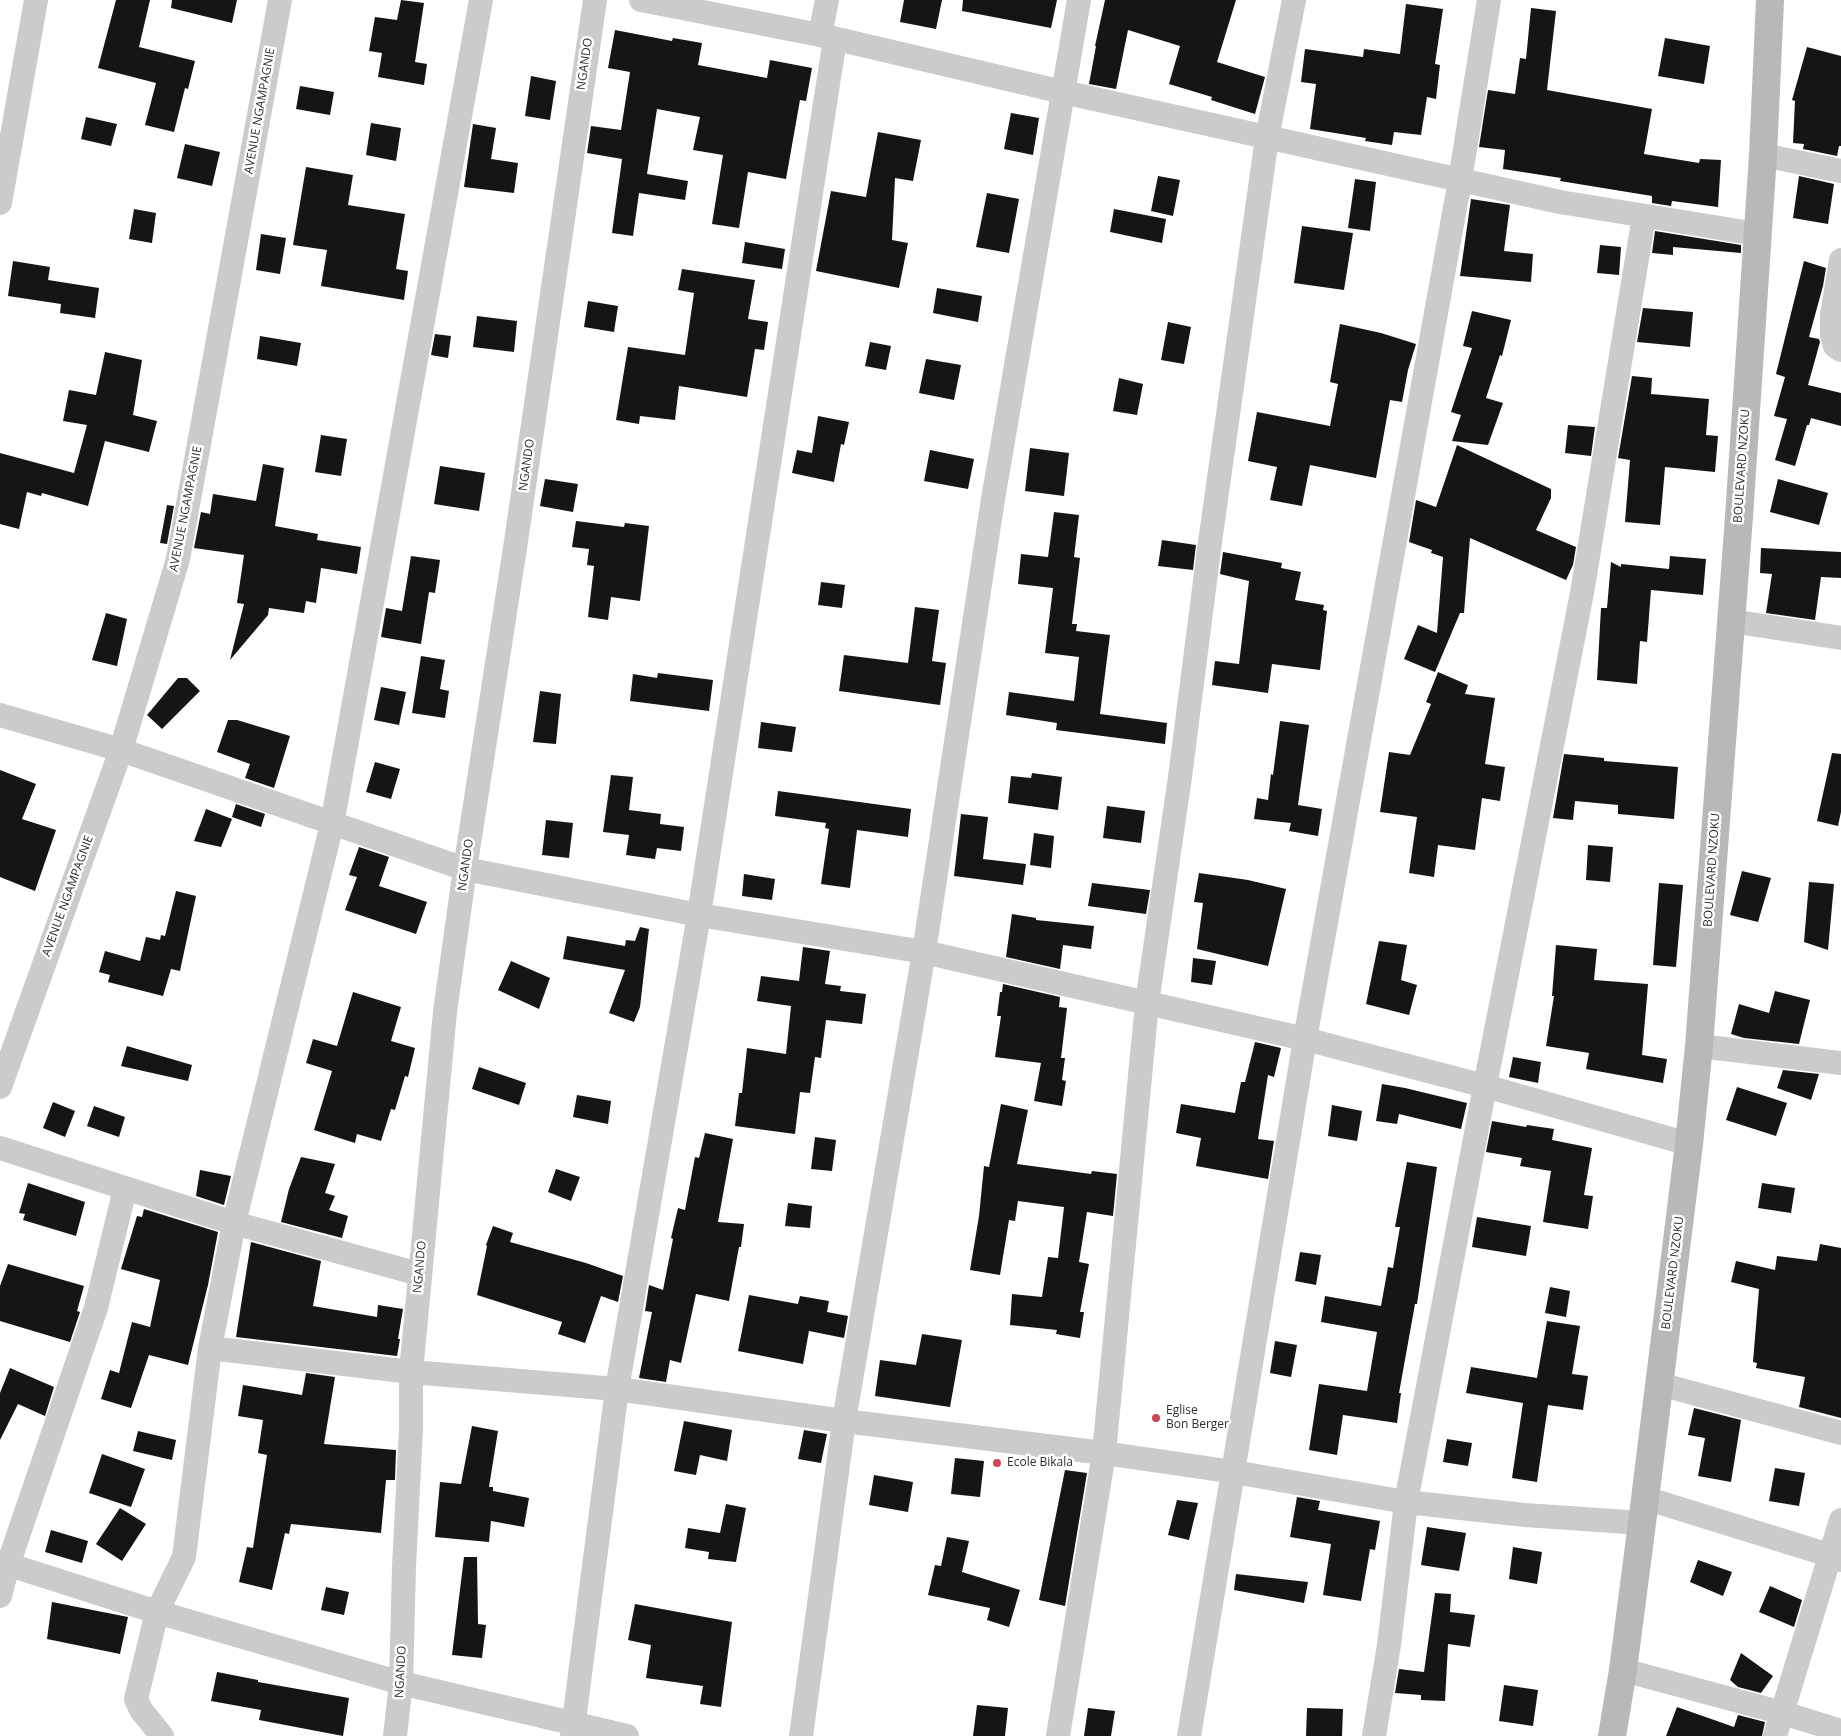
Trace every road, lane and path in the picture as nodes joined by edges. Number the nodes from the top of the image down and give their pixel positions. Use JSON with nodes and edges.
{"nodes":[{"id":1,"x":36,"y":0,"type":"edge"},
{"id":2,"x":280,"y":0,"type":"edge"},
{"id":3,"x":481,"y":0,"type":"edge"},
{"id":4,"x":595,"y":0,"type":"edge"},
{"id":5,"x":641,"y":0,"type":"edge"},
{"id":6,"x":828,"y":0,"type":"edge"},
{"id":7,"x":1079,"y":0,"type":"edge"},
{"id":8,"x":1294,"y":0,"type":"edge"},
{"id":9,"x":1489,"y":0,"type":"edge"},
{"id":10,"x":1770,"y":0,"type":"edge"},
{"id":11,"x":827,"y":37,"type":"junction"},
{"id":12,"x":1063,"y":92,"type":"junction"},
{"id":13,"x":1267,"y":138,"type":"junction"},
{"id":14,"x":1763,"y":155,"type":"junction"},
{"id":15,"x":1841,"y":172,"type":"edge"},
{"id":16,"x":1460,"y":180,"type":"junction"},
{"id":17,"x":0,"y":203,"type":"edge"},
{"id":18,"x":1644,"y":216,"type":"junction"},
{"id":19,"x":1758,"y":234,"type":"junction"},
{"id":20,"x":1841,"y":260,"type":"edge"},
{"id":21,"x":1841,"y":350,"type":"edge"},
{"id":22,"x":1731,"y":621,"type":"junction"},
{"id":23,"x":1841,"y":638,"type":"edge"},
{"id":24,"x":0,"y":715,"type":"edge"},
{"id":25,"x":121,"y":750,"type":"junction"},
{"id":26,"x":332,"y":824,"type":"junction"},
{"id":27,"x":465,"y":869,"type":"junction"},
{"id":28,"x":698,"y":915,"type":"junction"},
{"id":29,"x":924,"y":952,"type":"junction"},
{"id":30,"x":1146,"y":1003,"type":"junction"},
{"id":31,"x":1305,"y":1039,"type":"junction"},
{"id":32,"x":1699,"y":1046,"type":"junction"},
{"id":33,"x":1841,"y":1063,"type":"edge"},
{"id":34,"x":1485,"y":1086,"type":"junction"},
{"id":35,"x":0,"y":1087,"type":"edge"},
{"id":36,"x":1689,"y":1144,"type":"junction"},
{"id":37,"x":0,"y":1148,"type":"edge"},
{"id":38,"x":125,"y":1189,"type":"junction"},
{"id":39,"x":234,"y":1223,"type":"junction"},
{"id":40,"x":419,"y":1274,"type":"junction"},
{"id":41,"x":210,"y":1348,"type":"junction"},
{"id":42,"x":411,"y":1372,"type":"junction"},
{"id":43,"x":1659,"y":1384,"type":"junction"},
{"id":44,"x":617,"y":1389,"type":"junction"},
{"id":45,"x":844,"y":1421,"type":"junction"},
{"id":46,"x":1841,"y":1433,"type":"edge"},
{"id":47,"x":1104,"y":1453,"type":"junction"},
{"id":48,"x":1234,"y":1472,"type":"junction"},
{"id":49,"x":1406,"y":1502,"type":"junction"},
{"id":50,"x":1643,"y":1510,"type":"junction"},
{"id":51,"x":1841,"y":1520,"type":"edge"},
{"id":52,"x":1835,"y":1558,"type":"edge"},
{"id":53,"x":4,"y":1563,"type":"edge"},
{"id":54,"x":0,"y":1596,"type":"edge"},
{"id":55,"x":157,"y":1612,"type":"junction"},
{"id":56,"x":1623,"y":1670,"type":"junction"},
{"id":57,"x":401,"y":1683,"type":"junction"},
{"id":58,"x":1783,"y":1713,"type":"junction"},
{"id":59,"x":572,"y":1730,"type":"edge"},
{"id":60,"x":1841,"y":1731,"type":"edge"},
{"id":61,"x":162,"y":1736,"type":"edge"},
{"id":62,"x":395,"y":1736,"type":"edge"},
{"id":63,"x":627,"y":1736,"type":"edge"},
{"id":64,"x":801,"y":1736,"type":"edge"},
{"id":65,"x":1058,"y":1736,"type":"edge"},
{"id":66,"x":1189,"y":1736,"type":"edge"},
{"id":67,"x":1374,"y":1736,"type":"edge"},
{"id":68,"x":1612,"y":1736,"type":"edge"},
{"id":69,"x":1775,"y":1736,"type":"edge"}],
"edges":[{"from":1,"to":17,"type":"street"},
{"from":2,"to":25,"type":"street","name":"AVENUE NGAMPAGNIE"},
{"from":3,"to":26,"type":"street"},
{"from":4,"to":27,"type":"street","name":"NGANDO"},
{"from":5,"to":11,"type":"street"},
{"from":6,"to":11,"type":"street"},
{"from":7,"to":12,"type":"street"},
{"from":8,"to":13,"type":"street"},
{"from":9,"to":16,"type":"street"},
{"from":10,"to":14,"type":"street","name":"BOULEVARD NZOKU"},
{"from":11,"to":12,"type":"street"},
{"from":11,"to":28,"type":"street"},
{"from":12,"to":13,"type":"street"},
{"from":12,"to":29,"type":"street"},
{"from":13,"to":16,"type":"street"},
{"from":13,"to":30,"type":"street"},
{"from":14,"to":15,"type":"street"},
{"from":14,"to":19,"type":"street","name":"BOULEVARD NZOKU"},
{"from":16,"to":18,"type":"street"},
{"from":16,"to":31,"type":"street"},
{"from":18,"to":19,"type":"street"},
{"from":18,"to":34,"type":"street"},
{"from":19,"to":22,"type":"street","name":"BOULEVARD NZOKU"},
{"from":20,"to":21,"type":"street"},
{"from":22,"to":23,"type":"street"},
{"from":22,"to":32,"type":"street","name":"BOULEVARD NZOKU"},
{"from":24,"to":25,"type":"street"},
{"from":25,"to":26,"type":"street"},
{"from":25,"to":35,"type":"street","name":"AVENUE NGAMPAGNIE"},
{"from":26,"to":27,"type":"street"},
{"from":26,"to":39,"type":"street"},
{"from":27,"to":28,"type":"street"},
{"from":27,"to":40,"type":"street","name":"NGANDO"},
{"from":28,"to":29,"type":"street"},
{"from":28,"to":44,"type":"street"},
{"from":29,"to":30,"type":"street"},
{"from":29,"to":45,"type":"street"},
{"from":30,"to":31,"type":"street"},
{"from":30,"to":47,"type":"street"},
{"from":31,"to":34,"type":"street"},
{"from":31,"to":48,"type":"street"},
{"from":32,"to":33,"type":"street"},
{"from":32,"to":36,"type":"street","name":"BOULEVARD NZOKU"},
{"from":34,"to":36,"type":"street"},
{"from":34,"to":49,"type":"street"},
{"from":36,"to":43,"type":"street","name":"BOULEVARD NZOKU"},
{"from":37,"to":38,"type":"street"},
{"from":38,"to":39,"type":"street"},
{"from":38,"to":53,"type":"street"},
{"from":39,"to":40,"type":"street"},
{"from":39,"to":41,"type":"street"},
{"from":40,"to":42,"type":"street","name":"NGANDO"},
{"from":41,"to":42,"type":"street"},
{"from":41,"to":55,"type":"street"},
{"from":42,"to":44,"type":"street"},
{"from":42,"to":57,"type":"street","name":"NGANDO"},
{"from":43,"to":46,"type":"street"},
{"from":43,"to":50,"type":"street","name":"BOULEVARD NZOKU"},
{"from":44,"to":45,"type":"street"},
{"from":44,"to":59,"type":"street"},
{"from":45,"to":47,"type":"street"},
{"from":45,"to":64,"type":"street"},
{"from":47,"to":48,"type":"street"},
{"from":47,"to":65,"type":"street"},
{"from":48,"to":49,"type":"street"},
{"from":48,"to":66,"type":"street"},
{"from":49,"to":50,"type":"street"},
{"from":49,"to":67,"type":"street"},
{"from":50,"to":52,"type":"street"},
{"from":50,"to":56,"type":"street","name":"BOULEVARD NZOKU"},
{"from":51,"to":52,"type":"street"},
{"from":52,"to":58,"type":"street"},
{"from":53,"to":54,"type":"street"},
{"from":53,"to":55,"type":"street"},
{"from":55,"to":57,"type":"street"},
{"from":55,"to":61,"type":"street"},
{"from":56,"to":58,"type":"street"},
{"from":56,"to":68,"type":"street","name":"BOULEVARD NZOKU"},
{"from":57,"to":59,"type":"street"},
{"from":57,"to":62,"type":"street","name":"NGANDO"},
{"from":58,"to":60,"type":"street"},
{"from":58,"to":69,"type":"street"},
{"from":59,"to":63,"type":"street"}]}
